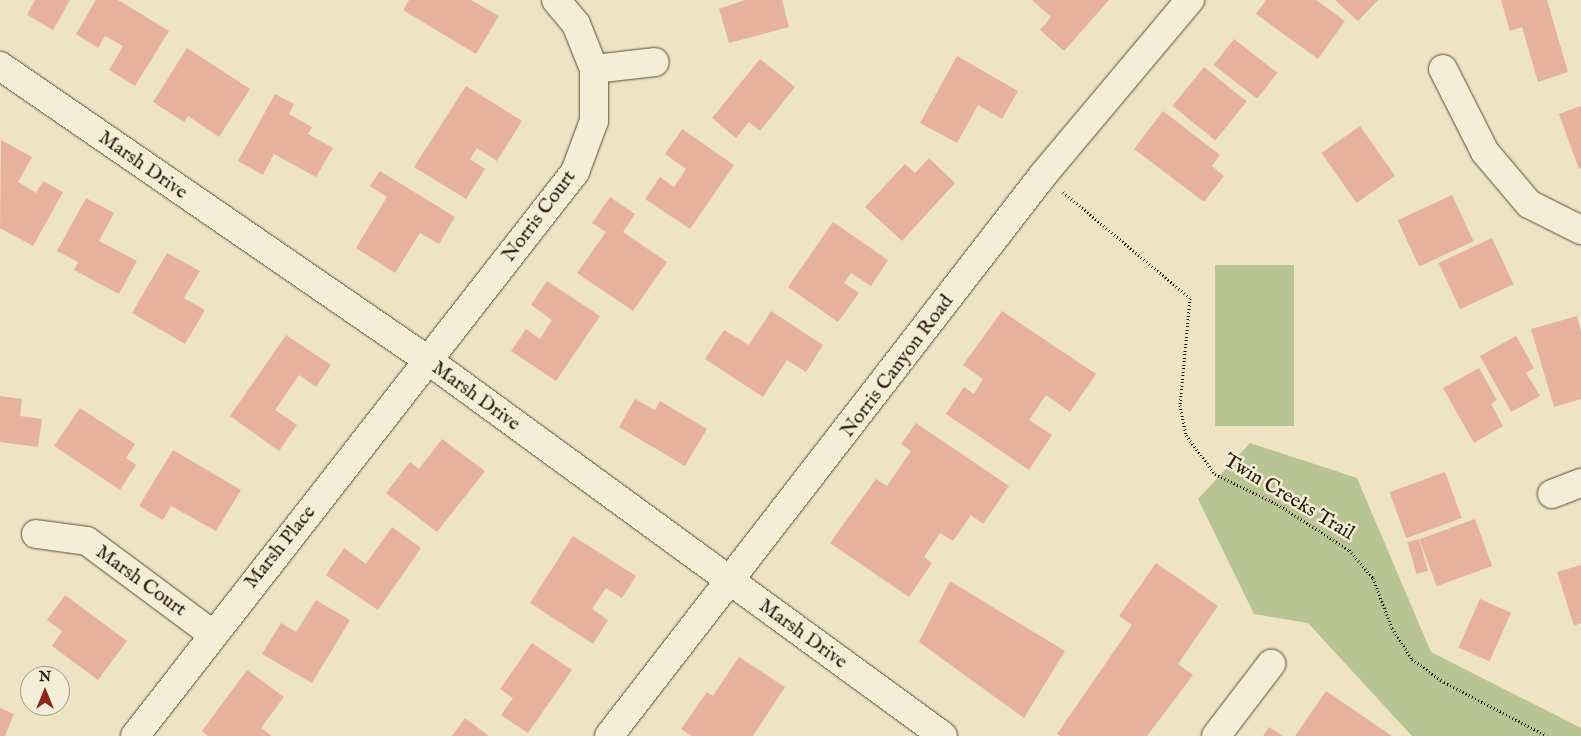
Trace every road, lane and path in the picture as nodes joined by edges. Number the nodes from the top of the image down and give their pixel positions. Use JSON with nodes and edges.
{"nodes":[{"id":1,"x":556,"y":0,"type":"edge"},
{"id":2,"x":1190,"y":0,"type":"edge"},
{"id":3,"x":655,"y":62,"type":"dead end"},
{"id":4,"x":0,"y":66,"type":"edge"},
{"id":5,"x":594,"y":69,"type":"junction"},
{"id":6,"x":1443,"y":69,"type":"dead end"},
{"id":7,"x":1042,"y":175,"type":"junction"},
{"id":8,"x":1581,"y":230,"type":"edge"},
{"id":9,"x":428,"y":361,"type":"junction"},
{"id":10,"x":1581,"y":483,"type":"edge"},
{"id":11,"x":1552,"y":494,"type":"dead end"},
{"id":12,"x":36,"y":534,"type":"dead end"},
{"id":13,"x":732,"y":582,"type":"junction"},
{"id":14,"x":212,"y":633,"type":"junction"},
{"id":15,"x":1271,"y":664,"type":"dead end"},
{"id":16,"x":135,"y":736,"type":"edge"},
{"id":17,"x":609,"y":736,"type":"edge"},
{"id":18,"x":943,"y":736,"type":"edge"},
{"id":19,"x":1216,"y":736,"type":"edge"},
{"id":20,"x":1547,"y":736,"type":"edge"}],
"edges":[{"from":1,"to":5,"type":"street","name":"Norris Court"},
{"from":2,"to":7,"type":"street","name":"Norris Canyon Road"},
{"from":3,"to":5,"type":"street"},
{"from":4,"to":9,"type":"street","name":"Marsh Drive"},
{"from":5,"to":9,"type":"street","name":"Norris Court"},
{"from":6,"to":8,"type":"street"},
{"from":7,"to":13,"type":"street","name":"Norris Canyon Road"},
{"from":7,"to":20,"type":"path","name":"Twin Creeks Trail"},
{"from":9,"to":13,"type":"street","name":"Marsh Drive"},
{"from":9,"to":14,"type":"street","name":"Marsh Place"},
{"from":10,"to":11,"type":"street"},
{"from":12,"to":14,"type":"street","name":"Marsh Court"},
{"from":13,"to":17,"type":"street","name":"Norris Canyon Road"},
{"from":13,"to":18,"type":"street","name":"Marsh Drive"},
{"from":14,"to":16,"type":"street","name":"Marsh Place"},
{"from":15,"to":19,"type":"street"}]}
